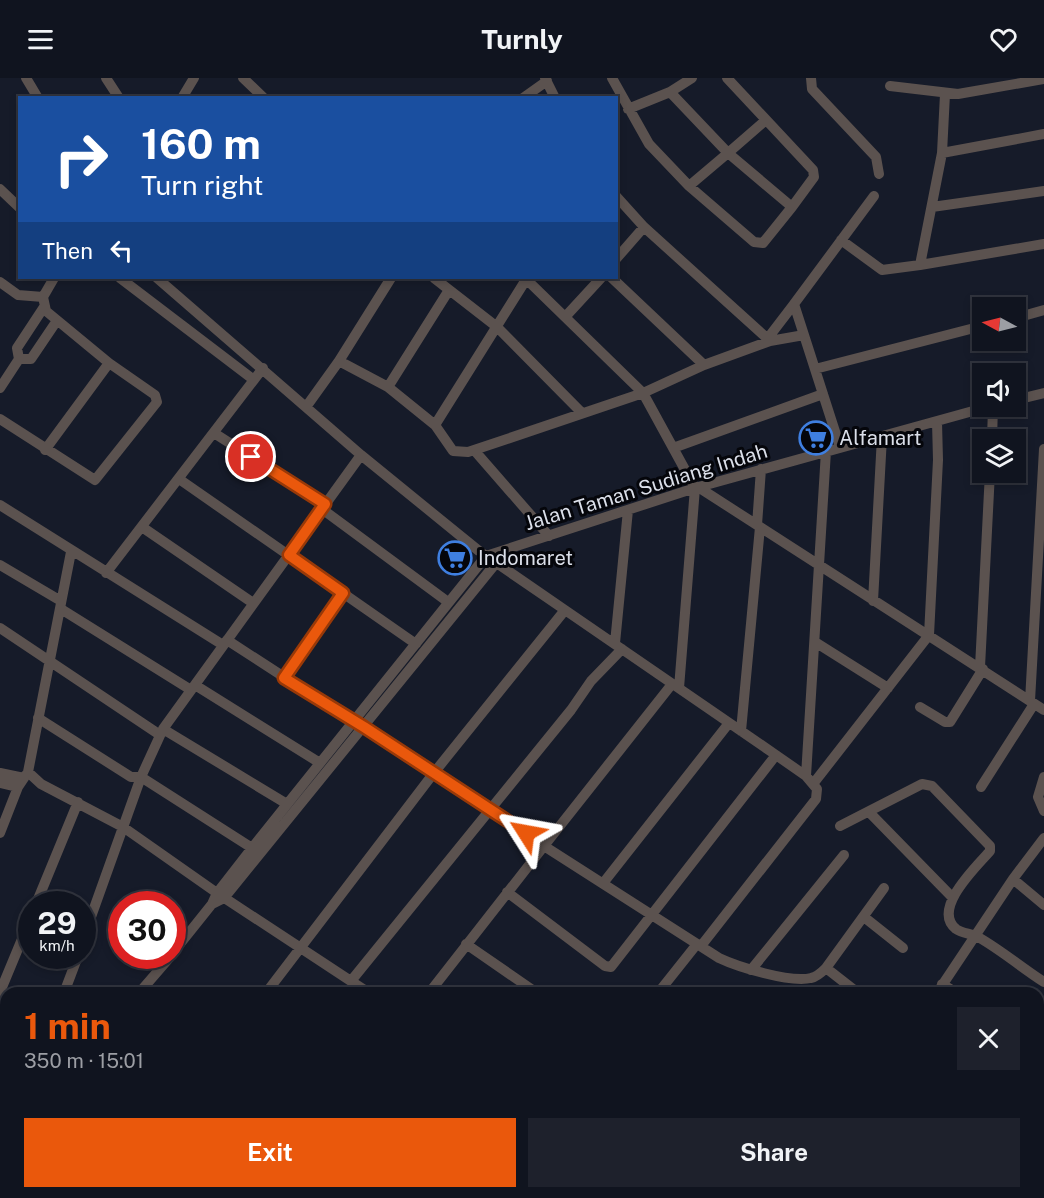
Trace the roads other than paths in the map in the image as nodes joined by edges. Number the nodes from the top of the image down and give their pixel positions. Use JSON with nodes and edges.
{"nodes":[{"id":1,"x":26,"y":78,"type":"edge"},
{"id":2,"x":106,"y":78,"type":"edge"},
{"id":3,"x":194,"y":78,"type":"edge"},
{"id":4,"x":243,"y":78,"type":"edge"},
{"id":5,"x":612,"y":78,"type":"edge"},
{"id":6,"x":692,"y":78,"type":"edge"},
{"id":7,"x":728,"y":78,"type":"edge"},
{"id":8,"x":802,"y":78,"type":"edge"},
{"id":9,"x":546,"y":79,"type":"edge"},
{"id":10,"x":1044,"y":79,"type":"edge"},
{"id":11,"x":811,"y":83,"type":"edge"},
{"id":12,"x":890,"y":86,"type":"dead end"},
{"id":13,"x":670,"y":92,"type":"junction"},
{"id":14,"x":945,"y":94,"type":"junction"},
{"id":15,"x":37,"y":96,"type":"edge"},
{"id":16,"x":118,"y":96,"type":"edge"},
{"id":17,"x":183,"y":96,"type":"edge"},
{"id":18,"x":262,"y":96,"type":"edge"},
{"id":19,"x":525,"y":96,"type":"edge"},
{"id":20,"x":554,"y":96,"type":"edge"},
{"id":21,"x":628,"y":109,"type":"junction"},
{"id":22,"x":766,"y":120,"type":"junction"},
{"id":23,"x":1044,"y":134,"type":"edge"},
{"id":24,"x":728,"y":153,"type":"junction"},
{"id":25,"x":942,"y":153,"type":"junction"},
{"id":26,"x":879,"y":174,"type":"dead end"},
{"id":27,"x":689,"y":186,"type":"junction"},
{"id":28,"x":0,"y":189,"type":"edge"},
{"id":29,"x":1044,"y":191,"type":"edge"},
{"id":30,"x":874,"y":196,"type":"dead end"},
{"id":31,"x":618,"y":198,"type":"edge"},
{"id":32,"x":18,"y":206,"type":"edge"},
{"id":33,"x":792,"y":207,"type":"junction"},
{"id":34,"x":932,"y":207,"type":"junction"},
{"id":35,"x":644,"y":227,"type":"junction"},
{"id":36,"x":841,"y":240,"type":"junction"},
{"id":37,"x":1044,"y":244,"type":"edge"},
{"id":38,"x":618,"y":257,"type":"edge"},
{"id":39,"x":920,"y":265,"type":"junction"},
{"id":40,"x":54,"y":279,"type":"edge"},
{"id":41,"x":121,"y":279,"type":"edge"},
{"id":42,"x":158,"y":279,"type":"edge"},
{"id":43,"x":390,"y":279,"type":"edge"},
{"id":44,"x":435,"y":279,"type":"edge"},
{"id":45,"x":525,"y":279,"type":"edge"},
{"id":46,"x":527,"y":279,"type":"edge"},
{"id":47,"x":600,"y":279,"type":"edge"},
{"id":48,"x":613,"y":279,"type":"edge"},
{"id":49,"x":0,"y":282,"type":"edge"},
{"id":50,"x":449,"y":291,"type":"junction"},
{"id":51,"x":43,"y":302,"type":"junction"},
{"id":52,"x":794,"y":304,"type":"junction"},
{"id":53,"x":1044,"y":310,"type":"edge"},
{"id":54,"x":1026,"y":315,"type":"edge"},
{"id":55,"x":566,"y":316,"type":"junction"},
{"id":56,"x":56,"y":322,"type":"junction"},
{"id":57,"x":497,"y":327,"type":"junction"},
{"id":58,"x":972,"y":329,"type":"edge"},
{"id":59,"x":804,"y":335,"type":"junction"},
{"id":60,"x":769,"y":339,"type":"junction"},
{"id":61,"x":19,"y":359,"type":"junction"},
{"id":62,"x":339,"y":361,"type":"junction"},
{"id":63,"x":109,"y":363,"type":"junction"},
{"id":64,"x":705,"y":365,"type":"junction"},
{"id":65,"x":263,"y":368,"type":"junction"},
{"id":66,"x":815,"y":369,"type":"junction"},
{"id":67,"x":254,"y":380,"type":"junction"},
{"id":68,"x":388,"y":387,"type":"junction"},
{"id":69,"x":0,"y":388,"type":"edge"},
{"id":70,"x":643,"y":393,"type":"junction"},
{"id":71,"x":1044,"y":393,"type":"edge"},
{"id":72,"x":823,"y":394,"type":"junction"},
{"id":73,"x":1026,"y":398,"type":"edge"},
{"id":74,"x":306,"y":407,"type":"junction"},
{"id":75,"x":581,"y":412,"type":"junction"},
{"id":76,"x":972,"y":412,"type":"edge"},
{"id":77,"x":0,"y":418,"type":"edge"},
{"id":78,"x":937,"y":422,"type":"junction"},
{"id":79,"x":435,"y":425,"type":"junction"},
{"id":80,"x":214,"y":433,"type":"junction"},
{"id":81,"x":882,"y":437,"type":"junction"},
{"id":82,"x":840,"y":447,"type":"junction"},
{"id":83,"x":673,"y":448,"type":"junction"},
{"id":84,"x":1044,"y":449,"type":"edge"},
{"id":85,"x":45,"y":450,"type":"junction"},
{"id":86,"x":474,"y":450,"type":"junction"},
{"id":87,"x":826,"y":451,"type":"junction"},
{"id":88,"x":361,"y":455,"type":"junction"},
{"id":89,"x":760,"y":469,"type":"junction"},
{"id":90,"x":179,"y":479,"type":"junction"},
{"id":91,"x":990,"y":483,"type":"edge"},
{"id":92,"x":697,"y":487,"type":"junction"},
{"id":93,"x":0,"y":504,"type":"edge"},
{"id":94,"x":324,"y":506,"type":"junction"},
{"id":95,"x":628,"y":510,"type":"junction"},
{"id":96,"x":759,"y":526,"type":"junction"},
{"id":97,"x":142,"y":527,"type":"junction"},
{"id":98,"x":549,"y":536,"type":"junction"},
{"id":99,"x":71,"y":552,"type":"junction"},
{"id":100,"x":289,"y":555,"type":"junction"},
{"id":101,"x":486,"y":556,"type":"junction"},
{"id":102,"x":498,"y":558,"type":"junction"},
{"id":103,"x":0,"y":565,"type":"edge"},
{"id":104,"x":820,"y":565,"type":"junction"},
{"id":105,"x":106,"y":573,"type":"junction"},
{"id":106,"x":343,"y":593,"type":"junction"},
{"id":107,"x":873,"y":601,"type":"junction"},
{"id":108,"x":448,"y":602,"type":"junction"},
{"id":109,"x":253,"y":603,"type":"junction"},
{"id":110,"x":61,"y":605,"type":"junction"},
{"id":111,"x":565,"y":610,"type":"junction"},
{"id":112,"x":0,"y":628,"type":"edge"},
{"id":113,"x":929,"y":635,"type":"junction"},
{"id":114,"x":815,"y":642,"type":"junction"},
{"id":115,"x":225,"y":643,"type":"junction"},
{"id":116,"x":416,"y":644,"type":"junction"},
{"id":117,"x":618,"y":646,"type":"junction"},
{"id":118,"x":49,"y":660,"type":"junction"},
{"id":119,"x":982,"y":668,"type":"junction"},
{"id":120,"x":284,"y":678,"type":"junction"},
{"id":121,"x":675,"y":686,"type":"junction"},
{"id":122,"x":193,"y":687,"type":"junction"},
{"id":123,"x":888,"y":688,"type":"junction"},
{"id":124,"x":1032,"y":702,"type":"junction"},
{"id":125,"x":920,"y":707,"type":"dead end"},
{"id":126,"x":1044,"y":710,"type":"edge"},
{"id":127,"x":38,"y":718,"type":"junction"},
{"id":128,"x":354,"y":720,"type":"junction"},
{"id":129,"x":729,"y":723,"type":"junction"},
{"id":130,"x":364,"y":727,"type":"junction"},
{"id":131,"x":741,"y":731,"type":"junction"},
{"id":132,"x":161,"y":732,"type":"junction"},
{"id":133,"x":776,"y":755,"type":"junction"},
{"id":134,"x":320,"y":763,"type":"junction"},
{"id":135,"x":0,"y":773,"type":"edge"},
{"id":136,"x":433,"y":774,"type":"junction"},
{"id":137,"x":141,"y":777,"type":"junction"},
{"id":138,"x":1044,"y":777,"type":"edge"},
{"id":139,"x":23,"y":779,"type":"junction"},
{"id":140,"x":810,"y":780,"type":"junction"},
{"id":141,"x":0,"y":783,"type":"edge"},
{"id":142,"x":981,"y":787,"type":"dead end"},
{"id":143,"x":78,"y":802,"type":"junction"},
{"id":144,"x":287,"y":804,"type":"junction"},
{"id":145,"x":489,"y":809,"type":"junction"},
{"id":146,"x":1044,"y":811,"type":"edge"},
{"id":147,"x":869,"y":812,"type":"junction"},
{"id":148,"x":840,"y":826,"type":"dead end"},
{"id":149,"x":123,"y":827,"type":"junction"},
{"id":150,"x":0,"y":834,"type":"edge"},
{"id":151,"x":1044,"y":838,"type":"edge"},
{"id":152,"x":544,"y":846,"type":"junction"},
{"id":153,"x":252,"y":848,"type":"junction"},
{"id":154,"x":844,"y":855,"type":"dead end"},
{"id":155,"x":1012,"y":879,"type":"junction"},
{"id":156,"x":604,"y":882,"type":"junction"},
{"id":157,"x":884,"y":888,"type":"dead end"},
{"id":158,"x":41,"y":891,"type":"edge"},
{"id":159,"x":507,"y":892,"type":"junction"},
{"id":160,"x":220,"y":895,"type":"junction"},
{"id":161,"x":952,"y":897,"type":"junction"},
{"id":162,"x":96,"y":903,"type":"edge"},
{"id":163,"x":1044,"y":905,"type":"edge"},
{"id":164,"x":653,"y":915,"type":"junction"},
{"id":165,"x":864,"y":917,"type":"junction"},
{"id":166,"x":976,"y":936,"type":"junction"},
{"id":167,"x":186,"y":937,"type":"edge"},
{"id":168,"x":466,"y":944,"type":"junction"},
{"id":169,"x":699,"y":945,"type":"junction"},
{"id":170,"x":299,"y":947,"type":"junction"},
{"id":171,"x":903,"y":948,"type":"dead end"},
{"id":172,"x":18,"y":949,"type":"edge"},
{"id":173,"x":826,"y":968,"type":"junction"},
{"id":174,"x":73,"y":969,"type":"edge"},
{"id":175,"x":160,"y":969,"type":"edge"},
{"id":176,"x":751,"y":970,"type":"junction"},
{"id":177,"x":351,"y":981,"type":"junction"},
{"id":178,"x":1044,"y":982,"type":"edge"},
{"id":179,"x":2,"y":987,"type":"edge"},
{"id":180,"x":66,"y":987,"type":"edge"},
{"id":181,"x":144,"y":987,"type":"edge"},
{"id":182,"x":270,"y":987,"type":"edge"},
{"id":183,"x":360,"y":987,"type":"edge"},
{"id":184,"x":434,"y":987,"type":"edge"},
{"id":185,"x":528,"y":987,"type":"edge"},
{"id":186,"x":663,"y":987,"type":"edge"},
{"id":187,"x":850,"y":987,"type":"edge"},
{"id":188,"x":940,"y":987,"type":"edge"}],
"edges":[{"from":1,"to":15,"type":"street"},
{"from":2,"to":16,"type":"street"},
{"from":3,"to":17,"type":"street"},
{"from":4,"to":18,"type":"street"},
{"from":5,"to":21,"type":"street"},
{"from":6,"to":13,"type":"street"},
{"from":7,"to":22,"type":"street"},
{"from":8,"to":11,"type":"street"},
{"from":9,"to":19,"type":"street"},
{"from":9,"to":20,"type":"street"},
{"from":10,"to":14,"type":"street"},
{"from":11,"to":26,"type":"street"},
{"from":12,"to":14,"type":"street"},
{"from":13,"to":21,"type":"street"},
{"from":13,"to":24,"type":"street"},
{"from":14,"to":25,"type":"street"},
{"from":21,"to":27,"type":"street"},
{"from":22,"to":24,"type":"street"},
{"from":22,"to":33,"type":"street"},
{"from":23,"to":25,"type":"street"},
{"from":24,"to":27,"type":"street"},
{"from":24,"to":33,"type":"street"},
{"from":25,"to":34,"type":"street"},
{"from":27,"to":33,"type":"street"},
{"from":28,"to":32,"type":"street"},
{"from":29,"to":34,"type":"street"},
{"from":30,"to":36,"type":"street"},
{"from":31,"to":35,"type":"street"},
{"from":34,"to":39,"type":"street"},
{"from":35,"to":38,"type":"street"},
{"from":35,"to":60,"type":"street"},
{"from":36,"to":39,"type":"street"},
{"from":36,"to":52,"type":"street"},
{"from":37,"to":39,"type":"street"},
{"from":40,"to":51,"type":"street"},
{"from":41,"to":67,"type":"street"},
{"from":42,"to":65,"type":"street"},
{"from":43,"to":62,"type":"street"},
{"from":44,"to":50,"type":"street"},
{"from":45,"to":57,"type":"street"},
{"from":46,"to":55,"type":"street"},
{"from":47,"to":55,"type":"street"},
{"from":48,"to":64,"type":"street"},
{"from":49,"to":51,"type":"street"},
{"from":50,"to":57,"type":"street"},
{"from":50,"to":68,"type":"street"},
{"from":51,"to":56,"type":"street"},
{"from":51,"to":61,"type":"street"},
{"from":52,"to":59,"type":"street"},
{"from":52,"to":60,"type":"street"},
{"from":53,"to":54,"type":"street"},
{"from":55,"to":70,"type":"street"},
{"from":56,"to":61,"type":"street"},
{"from":56,"to":63,"type":"street"},
{"from":57,"to":75,"type":"street"},
{"from":57,"to":79,"type":"street"},
{"from":58,"to":66,"type":"street"},
{"from":59,"to":60,"type":"street"},
{"from":59,"to":66,"type":"street"},
{"from":60,"to":64,"type":"street"},
{"from":61,"to":69,"type":"street"},
{"from":62,"to":68,"type":"street"},
{"from":62,"to":74,"type":"street"},
{"from":63,"to":85,"type":"street"},
{"from":63,"to":85,"type":"street"},
{"from":64,"to":70,"type":"street"},
{"from":65,"to":67,"type":"street"},
{"from":65,"to":74,"type":"street"},
{"from":66,"to":72,"type":"street"},
{"from":67,"to":80,"type":"street"},
{"from":68,"to":79,"type":"street"},
{"from":70,"to":75,"type":"street"},
{"from":70,"to":83,"type":"street"},
{"from":71,"to":73,"type":"street"},
{"from":72,"to":82,"type":"street"},
{"from":72,"to":83,"type":"street"},
{"from":74,"to":88,"type":"street"},
{"from":75,"to":86,"type":"street"},
{"from":76,"to":78,"type":"street","name":"Jalan Taman Sudiang Indah"},
{"from":77,"to":85,"type":"street"},
{"from":78,"to":81,"type":"street","name":"Jalan Taman Sudiang Indah"},
{"from":78,"to":113,"type":"street"},
{"from":79,"to":86,"type":"street"},
{"from":80,"to":90,"type":"street"},
{"from":80,"to":94,"type":"street"},
{"from":81,"to":82,"type":"street","name":"Jalan Taman Sudiang Indah"},
{"from":81,"to":107,"type":"street"},
{"from":82,"to":87,"type":"street","name":"Jalan Taman Sudiang Indah"},
{"from":83,"to":92,"type":"street"},
{"from":84,"to":124,"type":"street"},
{"from":86,"to":98,"type":"street"},
{"from":87,"to":89,"type":"street","name":"Jalan Taman Sudiang Indah"},
{"from":87,"to":104,"type":"street"},
{"from":88,"to":94,"type":"street"},
{"from":88,"to":101,"type":"street"},
{"from":89,"to":92,"type":"street","name":"Jalan Taman Sudiang Indah"},
{"from":89,"to":96,"type":"street"},
{"from":90,"to":97,"type":"street"},
{"from":90,"to":100,"type":"street"},
{"from":91,"to":119,"type":"street"},
{"from":92,"to":95,"type":"street","name":"Jalan Taman Sudiang Indah"},
{"from":92,"to":96,"type":"street"},
{"from":92,"to":121,"type":"street"},
{"from":93,"to":99,"type":"street"},
{"from":94,"to":100,"type":"street"},
{"from":94,"to":108,"type":"street"},
{"from":95,"to":98,"type":"street","name":"Jalan Taman Sudiang Indah"},
{"from":95,"to":117,"type":"street"},
{"from":96,"to":104,"type":"street"},
{"from":96,"to":131,"type":"street"},
{"from":97,"to":105,"type":"street"},
{"from":97,"to":109,"type":"street"},
{"from":98,"to":102,"type":"street","name":"Jalan Taman Sudiang Indah"},
{"from":99,"to":105,"type":"street"},
{"from":99,"to":110,"type":"street"},
{"from":100,"to":106,"type":"street"},
{"from":100,"to":109,"type":"street"},
{"from":101,"to":102,"type":"street","name":"Jalan Taman Sudiang Indah"},
{"from":101,"to":108,"type":"street"},
{"from":102,"to":111,"type":"street"},
{"from":102,"to":130,"type":"street"},
{"from":103,"to":110,"type":"street"},
{"from":104,"to":107,"type":"street"},
{"from":104,"to":114,"type":"street"},
{"from":105,"to":115,"type":"street"},
{"from":106,"to":116,"type":"street"},
{"from":106,"to":120,"type":"street"},
{"from":107,"to":113,"type":"street"},
{"from":108,"to":116,"type":"street"},
{"from":109,"to":115,"type":"street"},
{"from":110,"to":118,"type":"street"},
{"from":110,"to":122,"type":"street"},
{"from":111,"to":117,"type":"street"},
{"from":111,"to":136,"type":"street"},
{"from":112,"to":118,"type":"street"},
{"from":113,"to":119,"type":"street"},
{"from":113,"to":123,"type":"street"},
{"from":114,"to":123,"type":"street"},
{"from":114,"to":140,"type":"street"},
{"from":115,"to":120,"type":"street"},
{"from":115,"to":122,"type":"street"},
{"from":116,"to":128,"type":"street"},
{"from":117,"to":121,"type":"street"},
{"from":117,"to":145,"type":"street"},
{"from":118,"to":127,"type":"street"},
{"from":118,"to":132,"type":"street"},
{"from":119,"to":124,"type":"street"},
{"from":119,"to":125,"type":"street"},
{"from":120,"to":128,"type":"street"},
{"from":121,"to":129,"type":"street"},
{"from":121,"to":152,"type":"street"},
{"from":122,"to":132,"type":"street"},
{"from":122,"to":134,"type":"street"},
{"from":123,"to":140,"type":"street"},
{"from":124,"to":126,"type":"street"},
{"from":124,"to":142,"type":"street"},
{"from":127,"to":137,"type":"street"},
{"from":127,"to":139,"type":"street"},
{"from":128,"to":130,"type":"street"},
{"from":128,"to":134,"type":"street"},
{"from":129,"to":131,"type":"street"},
{"from":129,"to":156,"type":"street"},
{"from":130,"to":136,"type":"street"},
{"from":130,"to":160,"type":"street"},
{"from":131,"to":133,"type":"street"},
{"from":132,"to":137,"type":"street"},
{"from":132,"to":144,"type":"street"},
{"from":133,"to":140,"type":"street"},
{"from":133,"to":164,"type":"street"},
{"from":134,"to":144,"type":"street"},
{"from":135,"to":139,"type":"street"},
{"from":136,"to":145,"type":"street"},
{"from":136,"to":170,"type":"street"},
{"from":137,"to":149,"type":"street"},
{"from":137,"to":153,"type":"street"},
{"from":138,"to":146,"type":"street"},
{"from":139,"to":141,"type":"street"},
{"from":139,"to":143,"type":"street"},
{"from":139,"to":150,"type":"street"},
{"from":140,"to":169,"type":"street"},
{"from":143,"to":149,"type":"street"},
{"from":143,"to":158,"type":"street"},
{"from":144,"to":153,"type":"street"},
{"from":145,"to":152,"type":"street"},
{"from":145,"to":177,"type":"street"},
{"from":147,"to":148,"type":"street"},
{"from":147,"to":161,"type":"street"},
{"from":147,"to":161,"type":"street"},
{"from":149,"to":160,"type":"street"},
{"from":149,"to":162,"type":"street"},
{"from":151,"to":155,"type":"street"},
{"from":152,"to":156,"type":"street"},
{"from":152,"to":159,"type":"street"},
{"from":153,"to":160,"type":"street"},
{"from":154,"to":176,"type":"street"},
{"from":155,"to":163,"type":"street"},
{"from":155,"to":166,"type":"street"},
{"from":156,"to":164,"type":"street"},
{"from":157,"to":165,"type":"street"},
{"from":159,"to":164,"type":"street"},
{"from":159,"to":168,"type":"street"},
{"from":160,"to":167,"type":"street"},
{"from":160,"to":170,"type":"street"},
{"from":161,"to":166,"type":"street"},
{"from":164,"to":169,"type":"street"},
{"from":165,"to":171,"type":"street"},
{"from":165,"to":173,"type":"street"},
{"from":166,"to":178,"type":"street"},
{"from":166,"to":188,"type":"street"},
{"from":168,"to":184,"type":"street"},
{"from":168,"to":185,"type":"street"},
{"from":169,"to":176,"type":"street"},
{"from":169,"to":186,"type":"street"},
{"from":170,"to":177,"type":"street"},
{"from":170,"to":182,"type":"street"},
{"from":172,"to":179,"type":"street"},
{"from":173,"to":176,"type":"street"},
{"from":173,"to":187,"type":"street"},
{"from":174,"to":180,"type":"street"},
{"from":175,"to":181,"type":"street"},
{"from":177,"to":183,"type":"street"}]}
